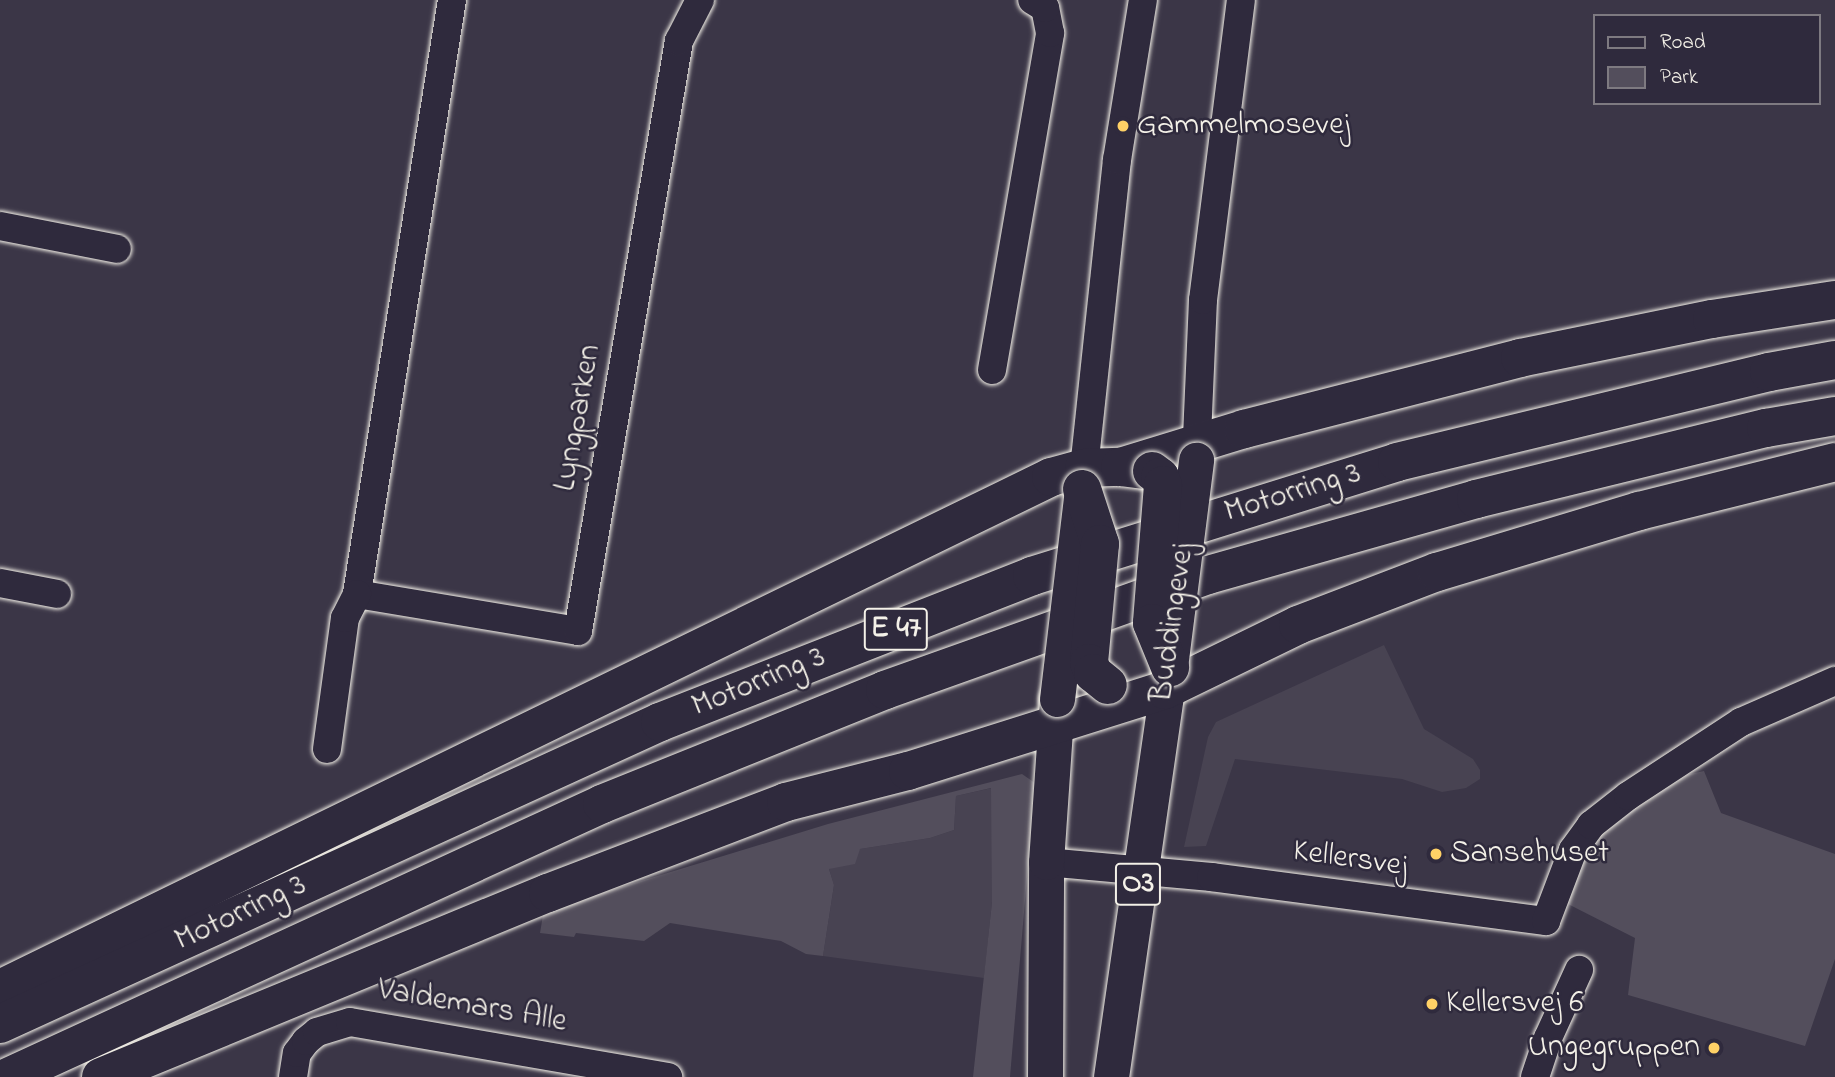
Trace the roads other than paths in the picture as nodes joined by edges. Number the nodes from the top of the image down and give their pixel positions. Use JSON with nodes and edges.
{"nodes":[{"id":1,"x":452,"y":0,"type":"edge"},
{"id":2,"x":700,"y":0,"type":"edge"},
{"id":3,"x":1032,"y":0,"type":"edge"},
{"id":4,"x":1143,"y":0,"type":"edge"},
{"id":5,"x":1241,"y":0,"type":"edge"},
{"id":6,"x":0,"y":226,"type":"edge"},
{"id":7,"x":117,"y":249,"type":"dead end"},
{"id":8,"x":1835,"y":300,"type":"edge"},
{"id":9,"x":1835,"y":360,"type":"edge"},
{"id":10,"x":992,"y":370,"type":"dead end"},
{"id":11,"x":1835,"y":416,"type":"edge"},
{"id":12,"x":1197,"y":452,"type":"junction"},
{"id":13,"x":1835,"y":462,"type":"edge"},
{"id":14,"x":1109,"y":474,"type":"junction"},
{"id":15,"x":0,"y":583,"type":"edge"},
{"id":16,"x":57,"y":594,"type":"dead end"},
{"id":17,"x":357,"y":594,"type":"junction"},
{"id":18,"x":1168,"y":679,"type":"junction"},
{"id":19,"x":1835,"y":681,"type":"edge"},
{"id":20,"x":1057,"y":712,"type":"junction"},
{"id":21,"x":327,"y":749,"type":"dead end"},
{"id":22,"x":1046,"y":862,"type":"junction"},
{"id":23,"x":1140,"y":870,"type":"junction"},
{"id":24,"x":1579,"y":970,"type":"dead end"},
{"id":25,"x":0,"y":989,"type":"edge"},
{"id":26,"x":0,"y":1024,"type":"edge"},
{"id":27,"x":8,"y":1077,"type":"edge"},
{"id":28,"x":101,"y":1077,"type":"edge"},
{"id":29,"x":293,"y":1077,"type":"edge"},
{"id":30,"x":668,"y":1077,"type":"edge"},
{"id":31,"x":1045,"y":1077,"type":"edge"},
{"id":32,"x":1111,"y":1077,"type":"edge"},
{"id":33,"x":1535,"y":1077,"type":"edge"}],
"edges":[{"from":1,"to":17,"type":"street"},
{"from":2,"to":17,"type":"street","name":"Lyngparken"},
{"from":3,"to":10,"type":"street"},
{"from":4,"to":14,"type":"street"},
{"from":5,"to":12,"type":"street","name":"Buddingevej"},
{"from":6,"to":7,"type":"street"},
{"from":8,"to":12,"type":"highway"},
{"from":9,"to":26,"type":"highway","name":"Motorring 3","number":"E 47"},
{"from":11,"to":27,"type":"highway","name":"Motorring 3","number":"E 47"},
{"from":12,"to":14,"type":"highway"},
{"from":12,"to":18,"type":"main road","name":"Buddingevej","number":"O3","bridge":true},
{"from":13,"to":18,"type":"highway"},
{"from":14,"to":18,"type":"highway","bridge":true},
{"from":14,"to":18,"type":"highway","bridge":true},
{"from":14,"to":20,"type":"main road","bridge":true},
{"from":14,"to":25,"type":"highway"},
{"from":15,"to":16,"type":"street"},
{"from":17,"to":21,"type":"street"},
{"from":18,"to":20,"type":"highway"},
{"from":18,"to":23,"type":"main road","name":"Buddingevej","number":"O3"},
{"from":19,"to":23,"type":"street","name":"Kellersvej"},
{"from":20,"to":22,"type":"main road"},
{"from":20,"to":28,"type":"highway"},
{"from":22,"to":23,"type":"street","name":"Kellersvej"},
{"from":22,"to":31,"type":"main road"},
{"from":23,"to":32,"type":"main road","name":"Buddingevej","number":"O3"},
{"from":24,"to":33,"type":"street"},
{"from":29,"to":30,"type":"street","name":"Valdemars Alle"}]}
